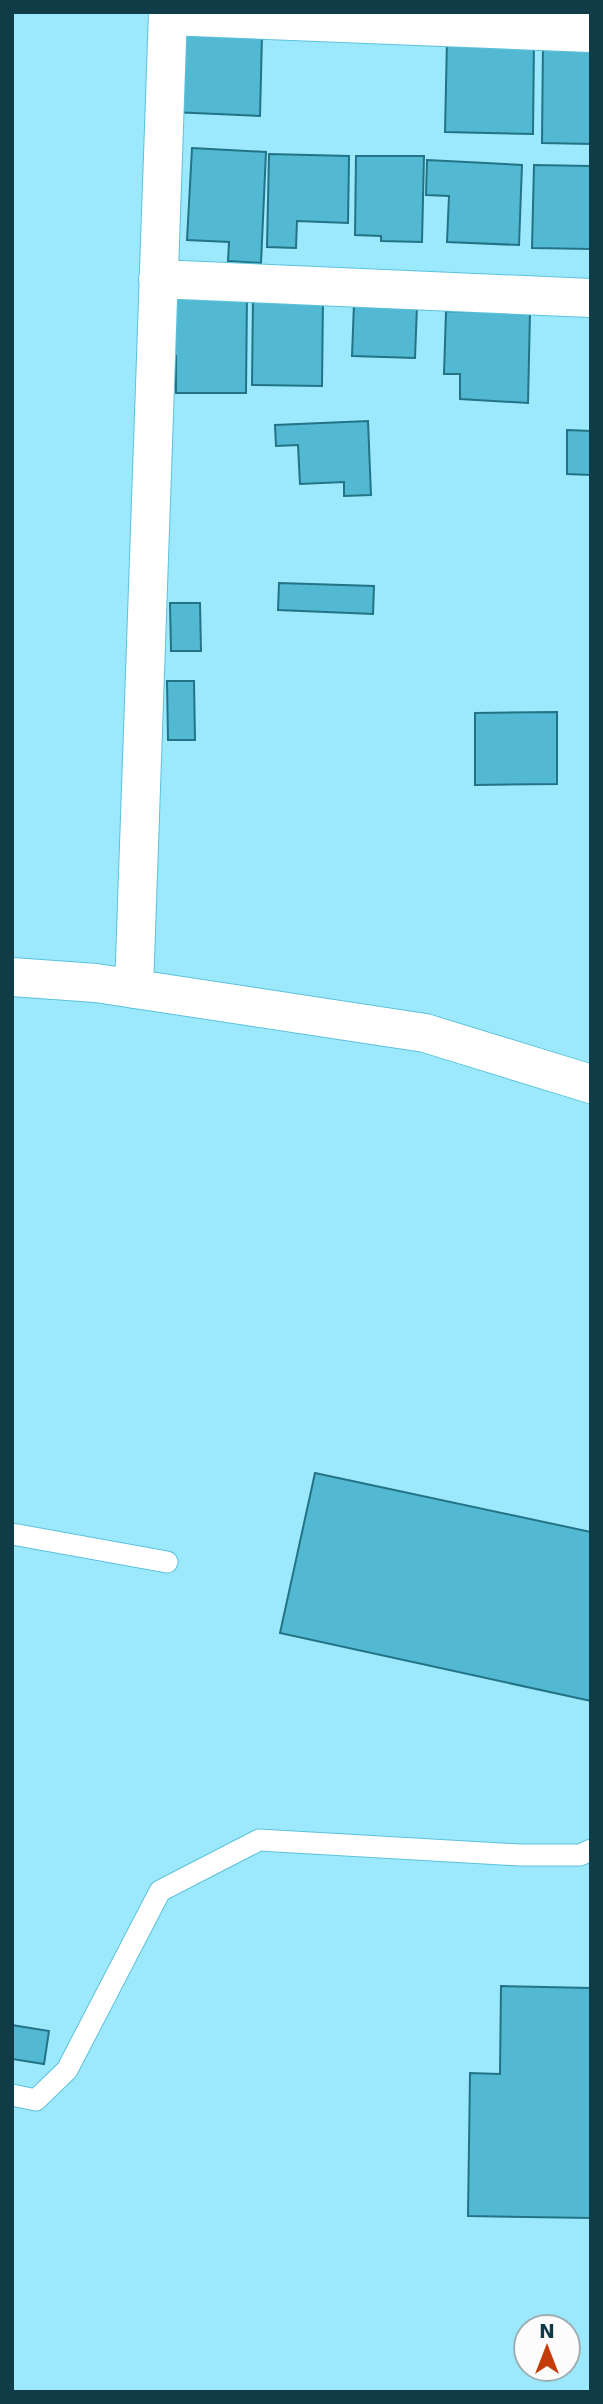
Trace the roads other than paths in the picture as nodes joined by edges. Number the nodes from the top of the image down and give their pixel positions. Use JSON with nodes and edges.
{"nodes":[{"id":1,"x":168,"y":14,"type":"edge"},
{"id":2,"x":591,"y":33,"type":"edge"},
{"id":3,"x":158,"y":279,"type":"junction"},
{"id":4,"x":591,"y":298,"type":"edge"},
{"id":5,"x":12,"y":977,"type":"edge"},
{"id":6,"x":134,"y":989,"type":"junction"},
{"id":7,"x":591,"y":1084,"type":"edge"},
{"id":8,"x":12,"y":1534,"type":"edge"},
{"id":9,"x":167,"y":1562,"type":"dead end"},
{"id":10,"x":591,"y":1850,"type":"edge"},
{"id":11,"x":12,"y":2095,"type":"edge"}],
"edges":[{"from":1,"to":2,"type":"street"},
{"from":1,"to":3,"type":"street"},
{"from":3,"to":4,"type":"street"},
{"from":3,"to":6,"type":"street"},
{"from":5,"to":6,"type":"street"},
{"from":6,"to":7,"type":"street"},
{"from":8,"to":9,"type":"lane"},
{"from":10,"to":11,"type":"lane"}]}
